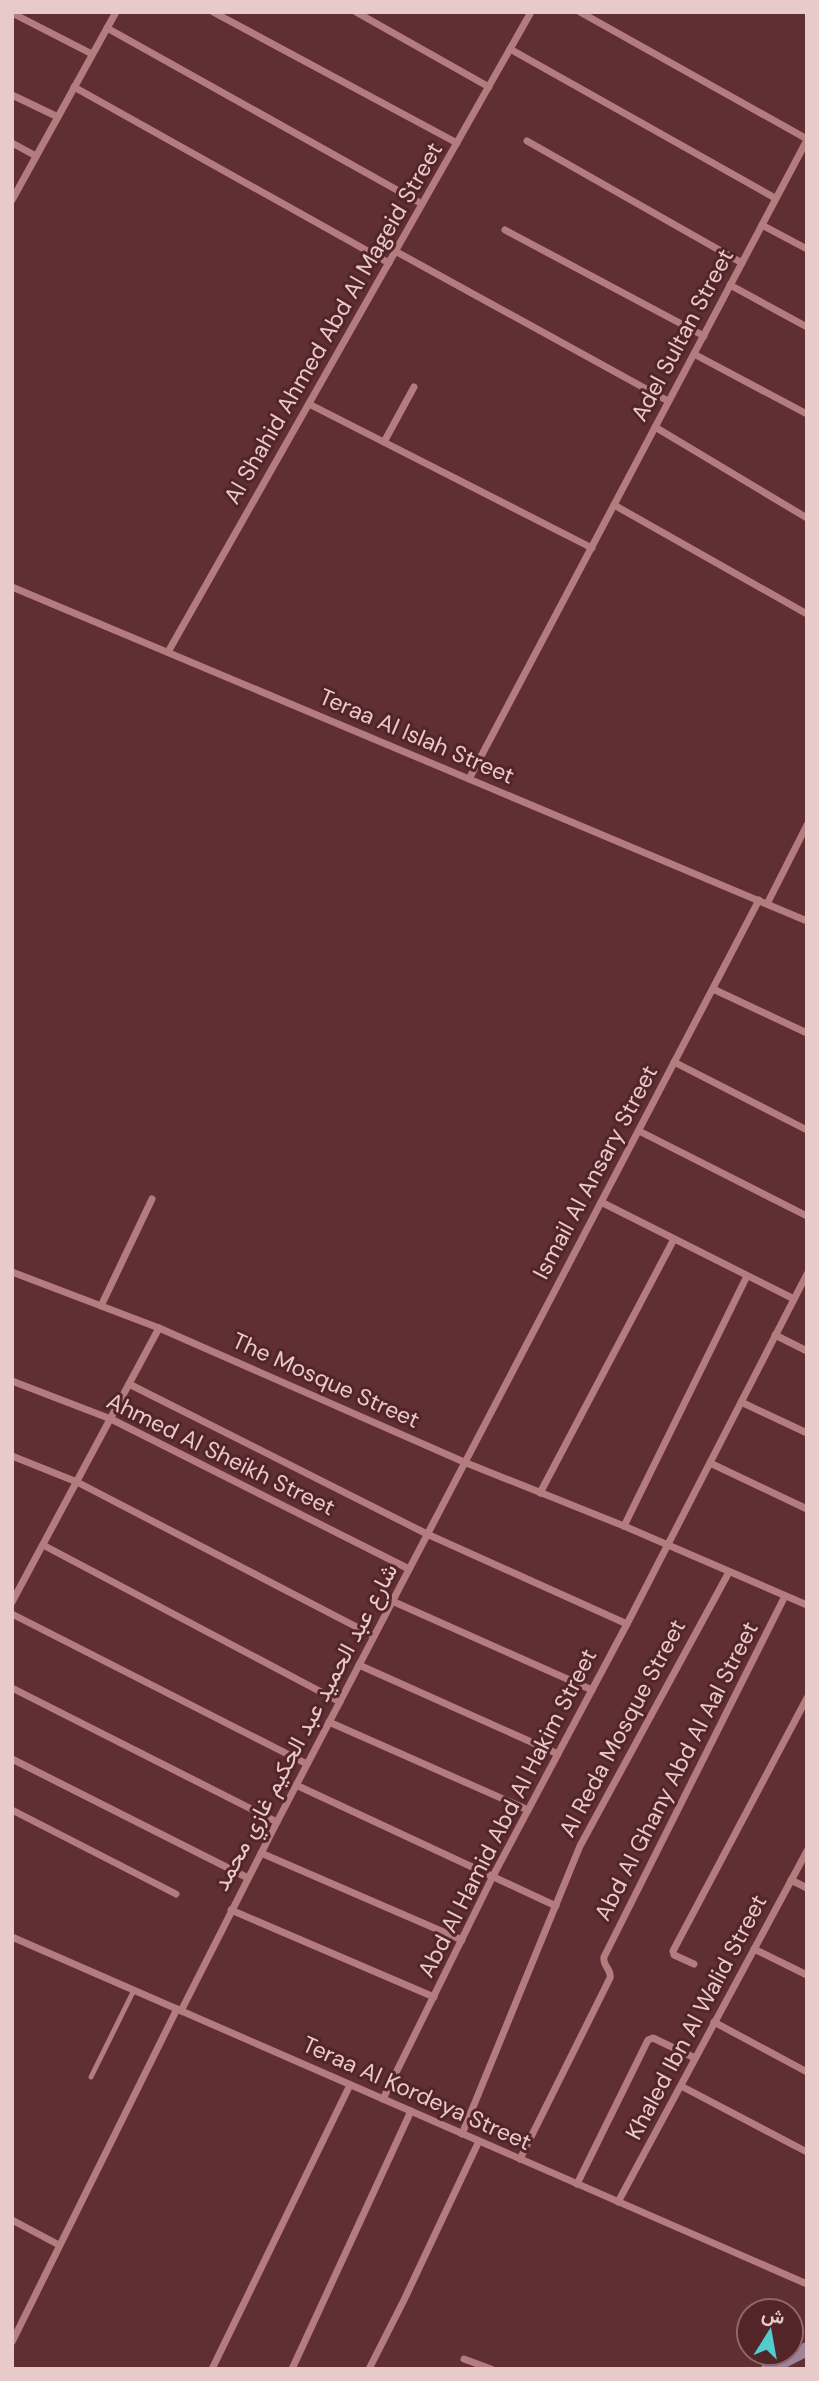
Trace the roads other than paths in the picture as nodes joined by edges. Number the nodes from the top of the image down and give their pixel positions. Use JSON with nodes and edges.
{"nodes":[{"id":1,"x":116,"y":12,"type":"edge"},
{"id":2,"x":213,"y":12,"type":"edge"},
{"id":3,"x":356,"y":12,"type":"edge"},
{"id":4,"x":580,"y":12,"type":"edge"},
{"id":5,"x":12,"y":13,"type":"edge"},
{"id":6,"x":527,"y":13,"type":"edge"},
{"id":7,"x":107,"y":28,"type":"junction"},
{"id":8,"x":510,"y":49,"type":"junction"},
{"id":9,"x":92,"y":54,"type":"junction"},
{"id":10,"x":74,"y":87,"type":"junction"},
{"id":11,"x":489,"y":87,"type":"junction"},
{"id":12,"x":12,"y":94,"type":"edge"},
{"id":13,"x":58,"y":117,"type":"junction"},
{"id":14,"x":807,"y":140,"type":"edge"},
{"id":15,"x":527,"y":141,"type":"dead end"},
{"id":16,"x":12,"y":143,"type":"edge"},
{"id":17,"x":457,"y":144,"type":"junction"},
{"id":18,"x":36,"y":156,"type":"junction"},
{"id":19,"x":803,"y":157,"type":"edge"},
{"id":20,"x":775,"y":198,"type":"junction"},
{"id":21,"x":12,"y":200,"type":"edge"},
{"id":22,"x":422,"y":204,"type":"junction"},
{"id":23,"x":762,"y":225,"type":"junction"},
{"id":24,"x":505,"y":230,"type":"dead end"},
{"id":25,"x":807,"y":249,"type":"edge"},
{"id":26,"x":395,"y":251,"type":"junction"},
{"id":27,"x":389,"y":262,"type":"junction"},
{"id":28,"x":742,"y":263,"type":"junction"},
{"id":29,"x":730,"y":285,"type":"junction"},
{"id":30,"x":807,"y":327,"type":"edge"},
{"id":31,"x":704,"y":335,"type":"junction"},
{"id":32,"x":694,"y":354,"type":"junction"},
{"id":33,"x":414,"y":387,"type":"dead end"},
{"id":34,"x":668,"y":401,"type":"junction"},
{"id":35,"x":309,"y":404,"type":"junction"},
{"id":36,"x":807,"y":414,"type":"edge"},
{"id":37,"x":655,"y":427,"type":"junction"},
{"id":38,"x":384,"y":442,"type":"junction"},
{"id":39,"x":614,"y":505,"type":"junction"},
{"id":40,"x":807,"y":518,"type":"edge"},
{"id":41,"x":592,"y":548,"type":"junction"},
{"id":42,"x":12,"y":586,"type":"edge"},
{"id":43,"x":807,"y":614,"type":"edge"},
{"id":44,"x":168,"y":652,"type":"junction"},
{"id":45,"x":469,"y":779,"type":"junction"},
{"id":46,"x":807,"y":825,"type":"edge"},
{"id":47,"x":763,"y":902,"type":"junction"},
{"id":48,"x":807,"y":921,"type":"edge"},
{"id":49,"x":713,"y":989,"type":"junction"},
{"id":50,"x":807,"y":1033,"type":"edge"},
{"id":51,"x":674,"y":1062,"type":"junction"},
{"id":52,"x":807,"y":1130,"type":"edge"},
{"id":53,"x":639,"y":1131,"type":"junction"},
{"id":54,"x":152,"y":1199,"type":"dead end"},
{"id":55,"x":601,"y":1202,"type":"junction"},
{"id":56,"x":807,"y":1216,"type":"edge"},
{"id":57,"x":674,"y":1239,"type":"junction"},
{"id":58,"x":12,"y":1272,"type":"edge"},
{"id":59,"x":747,"y":1276,"type":"junction"},
{"id":60,"x":806,"y":1276,"type":"edge"},
{"id":61,"x":794,"y":1299,"type":"junction"},
{"id":62,"x":101,"y":1306,"type":"junction"},
{"id":63,"x":159,"y":1328,"type":"junction"},
{"id":64,"x":775,"y":1335,"type":"junction"},
{"id":65,"x":807,"y":1351,"type":"edge"},
{"id":66,"x":12,"y":1381,"type":"edge"},
{"id":67,"x":129,"y":1384,"type":"junction"},
{"id":68,"x":741,"y":1402,"type":"junction"},
{"id":69,"x":110,"y":1419,"type":"junction"},
{"id":70,"x":807,"y":1433,"type":"edge"},
{"id":71,"x":12,"y":1456,"type":"edge"},
{"id":72,"x":464,"y":1462,"type":"junction"},
{"id":73,"x":710,"y":1463,"type":"junction"},
{"id":74,"x":77,"y":1482,"type":"junction"},
{"id":75,"x":540,"y":1493,"type":"junction"},
{"id":76,"x":807,"y":1509,"type":"edge"},
{"id":77,"x":624,"y":1526,"type":"junction"},
{"id":78,"x":427,"y":1534,"type":"junction"},
{"id":79,"x":43,"y":1545,"type":"junction"},
{"id":80,"x":667,"y":1545,"type":"junction"},
{"id":81,"x":409,"y":1569,"type":"junction"},
{"id":82,"x":729,"y":1572,"type":"junction"},
{"id":83,"x":785,"y":1596,"type":"junction"},
{"id":84,"x":392,"y":1601,"type":"junction"},
{"id":85,"x":12,"y":1602,"type":"edge"},
{"id":86,"x":807,"y":1605,"type":"edge"},
{"id":87,"x":12,"y":1614,"type":"edge"},
{"id":88,"x":627,"y":1624,"type":"junction"},
{"id":89,"x":374,"y":1636,"type":"junction"},
{"id":90,"x":359,"y":1665,"type":"junction"},
{"id":91,"x":12,"y":1688,"type":"edge"},
{"id":92,"x":592,"y":1690,"type":"junction"},
{"id":93,"x":807,"y":1698,"type":"edge"},
{"id":94,"x":340,"y":1702,"type":"junction"},
{"id":95,"x":329,"y":1722,"type":"junction"},
{"id":96,"x":558,"y":1754,"type":"junction"},
{"id":97,"x":12,"y":1759,"type":"edge"},
{"id":98,"x":307,"y":1763,"type":"junction"},
{"id":99,"x":296,"y":1785,"type":"junction"},
{"id":100,"x":12,"y":1810,"type":"edge"},
{"id":101,"x":528,"y":1810,"type":"junction"},
{"id":102,"x":277,"y":1822,"type":"junction"},
{"id":103,"x":807,"y":1851,"type":"edge"},
{"id":104,"x":261,"y":1853,"type":"junction"},
{"id":105,"x":493,"y":1877,"type":"junction"},
{"id":106,"x":248,"y":1878,"type":"junction"},
{"id":107,"x":791,"y":1880,"type":"junction"},
{"id":108,"x":807,"y":1888,"type":"edge"},
{"id":109,"x":176,"y":1894,"type":"dead end"},
{"id":110,"x":556,"y":1906,"type":"junction"},
{"id":111,"x":231,"y":1910,"type":"junction"},
{"id":112,"x":12,"y":1937,"type":"edge"},
{"id":113,"x":462,"y":1940,"type":"junction"},
{"id":114,"x":754,"y":1949,"type":"junction"},
{"id":115,"x":694,"y":1964,"type":"dead end"},
{"id":116,"x":807,"y":1975,"type":"edge"},
{"id":117,"x":134,"y":1990,"type":"junction"},
{"id":118,"x":434,"y":1997,"type":"junction"},
{"id":119,"x":179,"y":2010,"type":"junction"},
{"id":120,"x":714,"y":2022,"type":"junction"},
{"id":121,"x":695,"y":2058,"type":"junction"},
{"id":122,"x":807,"y":2072,"type":"edge"},
{"id":123,"x":91,"y":2077,"type":"dead end"},
{"id":124,"x":350,"y":2085,"type":"junction"},
{"id":125,"x":681,"y":2086,"type":"junction"},
{"id":126,"x":383,"y":2099,"type":"junction"},
{"id":127,"x":411,"y":2111,"type":"junction"},
{"id":128,"x":462,"y":2134,"type":"junction"},
{"id":129,"x":479,"y":2141,"type":"junction"},
{"id":130,"x":807,"y":2152,"type":"edge"},
{"id":131,"x":520,"y":2159,"type":"junction"},
{"id":132,"x":577,"y":2184,"type":"junction"},
{"id":133,"x":618,"y":2202,"type":"junction"},
{"id":134,"x":12,"y":2220,"type":"edge"},
{"id":135,"x":60,"y":2245,"type":"junction"},
{"id":136,"x":807,"y":2284,"type":"edge"},
{"id":137,"x":12,"y":2342,"type":"edge"},
{"id":138,"x":807,"y":2349,"type":"edge"},
{"id":139,"x":464,"y":2359,"type":"dead end"},
{"id":140,"x":212,"y":2369,"type":"edge"},
{"id":141,"x":292,"y":2369,"type":"edge"},
{"id":142,"x":369,"y":2369,"type":"edge"},
{"id":143,"x":491,"y":2369,"type":"edge"},
{"id":144,"x":768,"y":2369,"type":"edge"}],
"edges":[{"from":1,"to":7,"type":"street"},
{"from":2,"to":17,"type":"street"},
{"from":3,"to":11,"type":"street"},
{"from":4,"to":14,"type":"street"},
{"from":5,"to":9,"type":"street"},
{"from":6,"to":8,"type":"street","name":"Al Shahid Ahmed Abd Al Mageid Street"},
{"from":7,"to":9,"type":"street"},
{"from":7,"to":22,"type":"street"},
{"from":8,"to":11,"type":"street","name":"Al Shahid Ahmed Abd Al Mageid Street"},
{"from":8,"to":20,"type":"street"},
{"from":9,"to":10,"type":"street"},
{"from":10,"to":13,"type":"street"},
{"from":10,"to":27,"type":"street"},
{"from":11,"to":17,"type":"street","name":"Al Shahid Ahmed Abd Al Mageid Street"},
{"from":12,"to":13,"type":"street"},
{"from":13,"to":18,"type":"street"},
{"from":14,"to":19,"type":"street","name":"Adel Sultan Street"},
{"from":15,"to":28,"type":"street"},
{"from":16,"to":18,"type":"street"},
{"from":17,"to":22,"type":"street","name":"Al Shahid Ahmed Abd Al Mageid Street"},
{"from":18,"to":21,"type":"street"},
{"from":19,"to":20,"type":"street","name":"Adel Sultan Street"},
{"from":20,"to":23,"type":"street","name":"Adel Sultan Street"},
{"from":22,"to":26,"type":"street","name":"Al Shahid Ahmed Abd Al Mageid Street"},
{"from":23,"to":25,"type":"street"},
{"from":23,"to":28,"type":"street","name":"Adel Sultan Street"},
{"from":24,"to":31,"type":"street"},
{"from":26,"to":27,"type":"street","name":"Al Shahid Ahmed Abd Al Mageid Street"},
{"from":26,"to":34,"type":"street"},
{"from":27,"to":35,"type":"street","name":"Al Shahid Ahmed Abd Al Mageid Street"},
{"from":28,"to":29,"type":"street","name":"Adel Sultan Street"},
{"from":29,"to":30,"type":"street"},
{"from":29,"to":31,"type":"street","name":"Adel Sultan Street"},
{"from":31,"to":32,"type":"street","name":"Adel Sultan Street"},
{"from":32,"to":34,"type":"street","name":"Adel Sultan Street"},
{"from":32,"to":36,"type":"street"},
{"from":33,"to":38,"type":"street"},
{"from":34,"to":37,"type":"street","name":"Adel Sultan Street"},
{"from":35,"to":38,"type":"street"},
{"from":35,"to":44,"type":"street","name":"Al Shahid Ahmed Abd Al Mageid Street"},
{"from":37,"to":39,"type":"street","name":"Adel Sultan Street"},
{"from":37,"to":40,"type":"street"},
{"from":38,"to":41,"type":"street"},
{"from":39,"to":41,"type":"street","name":"Adel Sultan Street"},
{"from":39,"to":43,"type":"street"},
{"from":41,"to":45,"type":"street","name":"Adel Sultan Street"},
{"from":42,"to":44,"type":"street","name":"Teraa Al Islah Street"},
{"from":44,"to":45,"type":"street","name":"Teraa Al Islah Street"},
{"from":45,"to":47,"type":"street","name":"Teraa Al Islah Street"},
{"from":46,"to":47,"type":"street","name":"Ismail Al Ansary Street"},
{"from":47,"to":48,"type":"street","name":"Teraa Al Islah Street"},
{"from":47,"to":49,"type":"street","name":"Ismail Al Ansary Street"},
{"from":49,"to":50,"type":"street"},
{"from":49,"to":51,"type":"street","name":"Ismail Al Ansary Street"},
{"from":51,"to":52,"type":"street"},
{"from":51,"to":53,"type":"street","name":"Ismail Al Ansary Street"},
{"from":53,"to":55,"type":"street","name":"Ismail Al Ansary Street"},
{"from":53,"to":56,"type":"street"},
{"from":54,"to":62,"type":"street"},
{"from":55,"to":57,"type":"street"},
{"from":55,"to":72,"type":"street","name":"Ismail Al Ansary Street"},
{"from":57,"to":59,"type":"street"},
{"from":57,"to":75,"type":"street"},
{"from":58,"to":62,"type":"street","name":"The Mosque Street"},
{"from":59,"to":61,"type":"street"},
{"from":59,"to":77,"type":"street"},
{"from":60,"to":61,"type":"street","name":"Abd Al Hamid Abd Al Hakim Street"},
{"from":61,"to":64,"type":"street","name":"Abd Al Hamid Abd Al Hakim Street"},
{"from":62,"to":63,"type":"street","name":"The Mosque Street"},
{"from":63,"to":67,"type":"street"},
{"from":63,"to":72,"type":"street","name":"The Mosque Street"},
{"from":64,"to":65,"type":"street"},
{"from":64,"to":68,"type":"street","name":"Abd Al Hamid Abd Al Hakim Street"},
{"from":66,"to":69,"type":"street","name":"Ahmed Al Sheikh Street"},
{"from":67,"to":69,"type":"street"},
{"from":67,"to":78,"type":"street"},
{"from":68,"to":70,"type":"street"},
{"from":68,"to":73,"type":"street","name":"Abd Al Hamid Abd Al Hakim Street"},
{"from":69,"to":74,"type":"street"},
{"from":69,"to":81,"type":"street","name":"Ahmed Al Sheikh Street"},
{"from":71,"to":74,"type":"street"},
{"from":72,"to":75,"type":"street","name":"The Mosque Street"},
{"from":72,"to":78,"type":"street","name":"شارع عبد الحميد عبد الحكيم غازي محمد"},
{"from":73,"to":76,"type":"street"},
{"from":73,"to":80,"type":"street","name":"Abd Al Hamid Abd Al Hakim Street"},
{"from":74,"to":79,"type":"street"},
{"from":74,"to":89,"type":"street"},
{"from":75,"to":77,"type":"street","name":"The Mosque Street"},
{"from":77,"to":80,"type":"street","name":"The Mosque Street"},
{"from":78,"to":81,"type":"street","name":"شارع عبد الحميد عبد الحكيم غازي محمد"},
{"from":78,"to":88,"type":"street"},
{"from":79,"to":85,"type":"street"},
{"from":79,"to":94,"type":"street"},
{"from":80,"to":82,"type":"street","name":"The Mosque Street"},
{"from":80,"to":88,"type":"street","name":"Abd Al Hamid Abd Al Hakim Street"},
{"from":81,"to":84,"type":"street","name":"شارع عبد الحميد عبد الحكيم غازي محمد"},
{"from":82,"to":83,"type":"street","name":"The Mosque Street"},
{"from":82,"to":110,"type":"street","name":"Al Reda Mosque Street"},
{"from":83,"to":86,"type":"street","name":"The Mosque Street"},
{"from":83,"to":131,"type":"street","name":"Abd Al Ghany Abd Al Aal Street"},
{"from":84,"to":89,"type":"street","name":"شارع عبد الحميد عبد الحكيم غازي محمد"},
{"from":84,"to":92,"type":"street"},
{"from":87,"to":98,"type":"street"},
{"from":88,"to":92,"type":"street","name":"Abd Al Hamid Abd Al Hakim Street"},
{"from":89,"to":90,"type":"street","name":"شارع عبد الحميد عبد الحكيم غازي محمد"},
{"from":90,"to":94,"type":"street","name":"شارع عبد الحميد عبد الحكيم غازي محمد"},
{"from":90,"to":96,"type":"street"},
{"from":91,"to":102,"type":"street"},
{"from":92,"to":96,"type":"street","name":"Abd Al Hamid Abd Al Hakim Street"},
{"from":93,"to":115,"type":"street"},
{"from":94,"to":95,"type":"street","name":"شارع عبد الحميد عبد الحكيم غازي محمد"},
{"from":95,"to":98,"type":"street","name":"شارع عبد الحميد عبد الحكيم غازي محمد"},
{"from":95,"to":101,"type":"street"},
{"from":96,"to":101,"type":"street","name":"Abd Al Hamid Abd Al Hakim Street"},
{"from":97,"to":106,"type":"street"},
{"from":98,"to":99,"type":"street","name":"شارع عبد الحميد عبد الحكيم غازي محمد"},
{"from":99,"to":102,"type":"street","name":"شارع عبد الحميد عبد الحكيم غازي محمد"},
{"from":99,"to":105,"type":"street"},
{"from":100,"to":109,"type":"street"},
{"from":101,"to":105,"type":"street","name":"Abd Al Hamid Abd Al Hakim Street"},
{"from":102,"to":104,"type":"street","name":"شارع عبد الحميد عبد الحكيم غازي محمد"},
{"from":103,"to":107,"type":"street","name":"Khaled Ibn Al Walid Street"},
{"from":104,"to":106,"type":"street","name":"شارع عبد الحميد عبد الحكيم غازي محمد"},
{"from":104,"to":113,"type":"street"},
{"from":105,"to":110,"type":"street"},
{"from":105,"to":113,"type":"street","name":"Abd Al Hamid Abd Al Hakim Street"},
{"from":106,"to":111,"type":"street","name":"شارع عبد الحميد عبد الحكيم غازي محمد"},
{"from":107,"to":108,"type":"street"},
{"from":107,"to":114,"type":"street","name":"Khaled Ibn Al Walid Street"},
{"from":110,"to":128,"type":"street","name":"Al Reda Mosque Street"},
{"from":111,"to":118,"type":"street"},
{"from":111,"to":119,"type":"street","name":"شارع عبد الحميد عبد الحكيم غازي محمد"},
{"from":112,"to":117,"type":"street","name":"Teraa Al Kordeya Street"},
{"from":113,"to":118,"type":"street","name":"Abd Al Hamid Abd Al Hakim Street"},
{"from":114,"to":116,"type":"street"},
{"from":114,"to":120,"type":"street","name":"Khaled Ibn Al Walid Street"},
{"from":117,"to":119,"type":"street","name":"Teraa Al Kordeya Street"},
{"from":117,"to":123,"type":"lane"},
{"from":118,"to":126,"type":"street","name":"Abd Al Hamid Abd Al Hakim Street"},
{"from":119,"to":124,"type":"street","name":"Teraa Al Kordeya Street"},
{"from":119,"to":135,"type":"street","name":"شارع عبد الحميد عبد الحكيم غازي محمد"},
{"from":120,"to":121,"type":"street","name":"Khaled Ibn Al Walid Street"},
{"from":120,"to":122,"type":"street"},
{"from":121,"to":125,"type":"street","name":"Khaled Ibn Al Walid Street"},
{"from":121,"to":132,"type":"street"},
{"from":124,"to":126,"type":"street","name":"Teraa Al Kordeya Street"},
{"from":124,"to":140,"type":"street"},
{"from":125,"to":130,"type":"street"},
{"from":125,"to":133,"type":"street","name":"Khaled Ibn Al Walid Street"},
{"from":126,"to":127,"type":"street","name":"Teraa Al Kordeya Street"},
{"from":127,"to":128,"type":"street","name":"Teraa Al Kordeya Street"},
{"from":127,"to":141,"type":"street"},
{"from":128,"to":129,"type":"street","name":"Teraa Al Kordeya Street"},
{"from":129,"to":131,"type":"street","name":"Teraa Al Kordeya Street"},
{"from":129,"to":142,"type":"street"},
{"from":131,"to":132,"type":"street","name":"Teraa Al Kordeya Street"},
{"from":132,"to":133,"type":"street","name":"Teraa Al Kordeya Street"},
{"from":133,"to":136,"type":"street","name":"Teraa Al Kordeya Street"},
{"from":134,"to":135,"type":"street"},
{"from":135,"to":137,"type":"street","name":"شارع عبد الحميد عبد الحكيم غازي محمد"},
{"from":138,"to":144,"type":"street"},
{"from":139,"to":143,"type":"street"}]}
